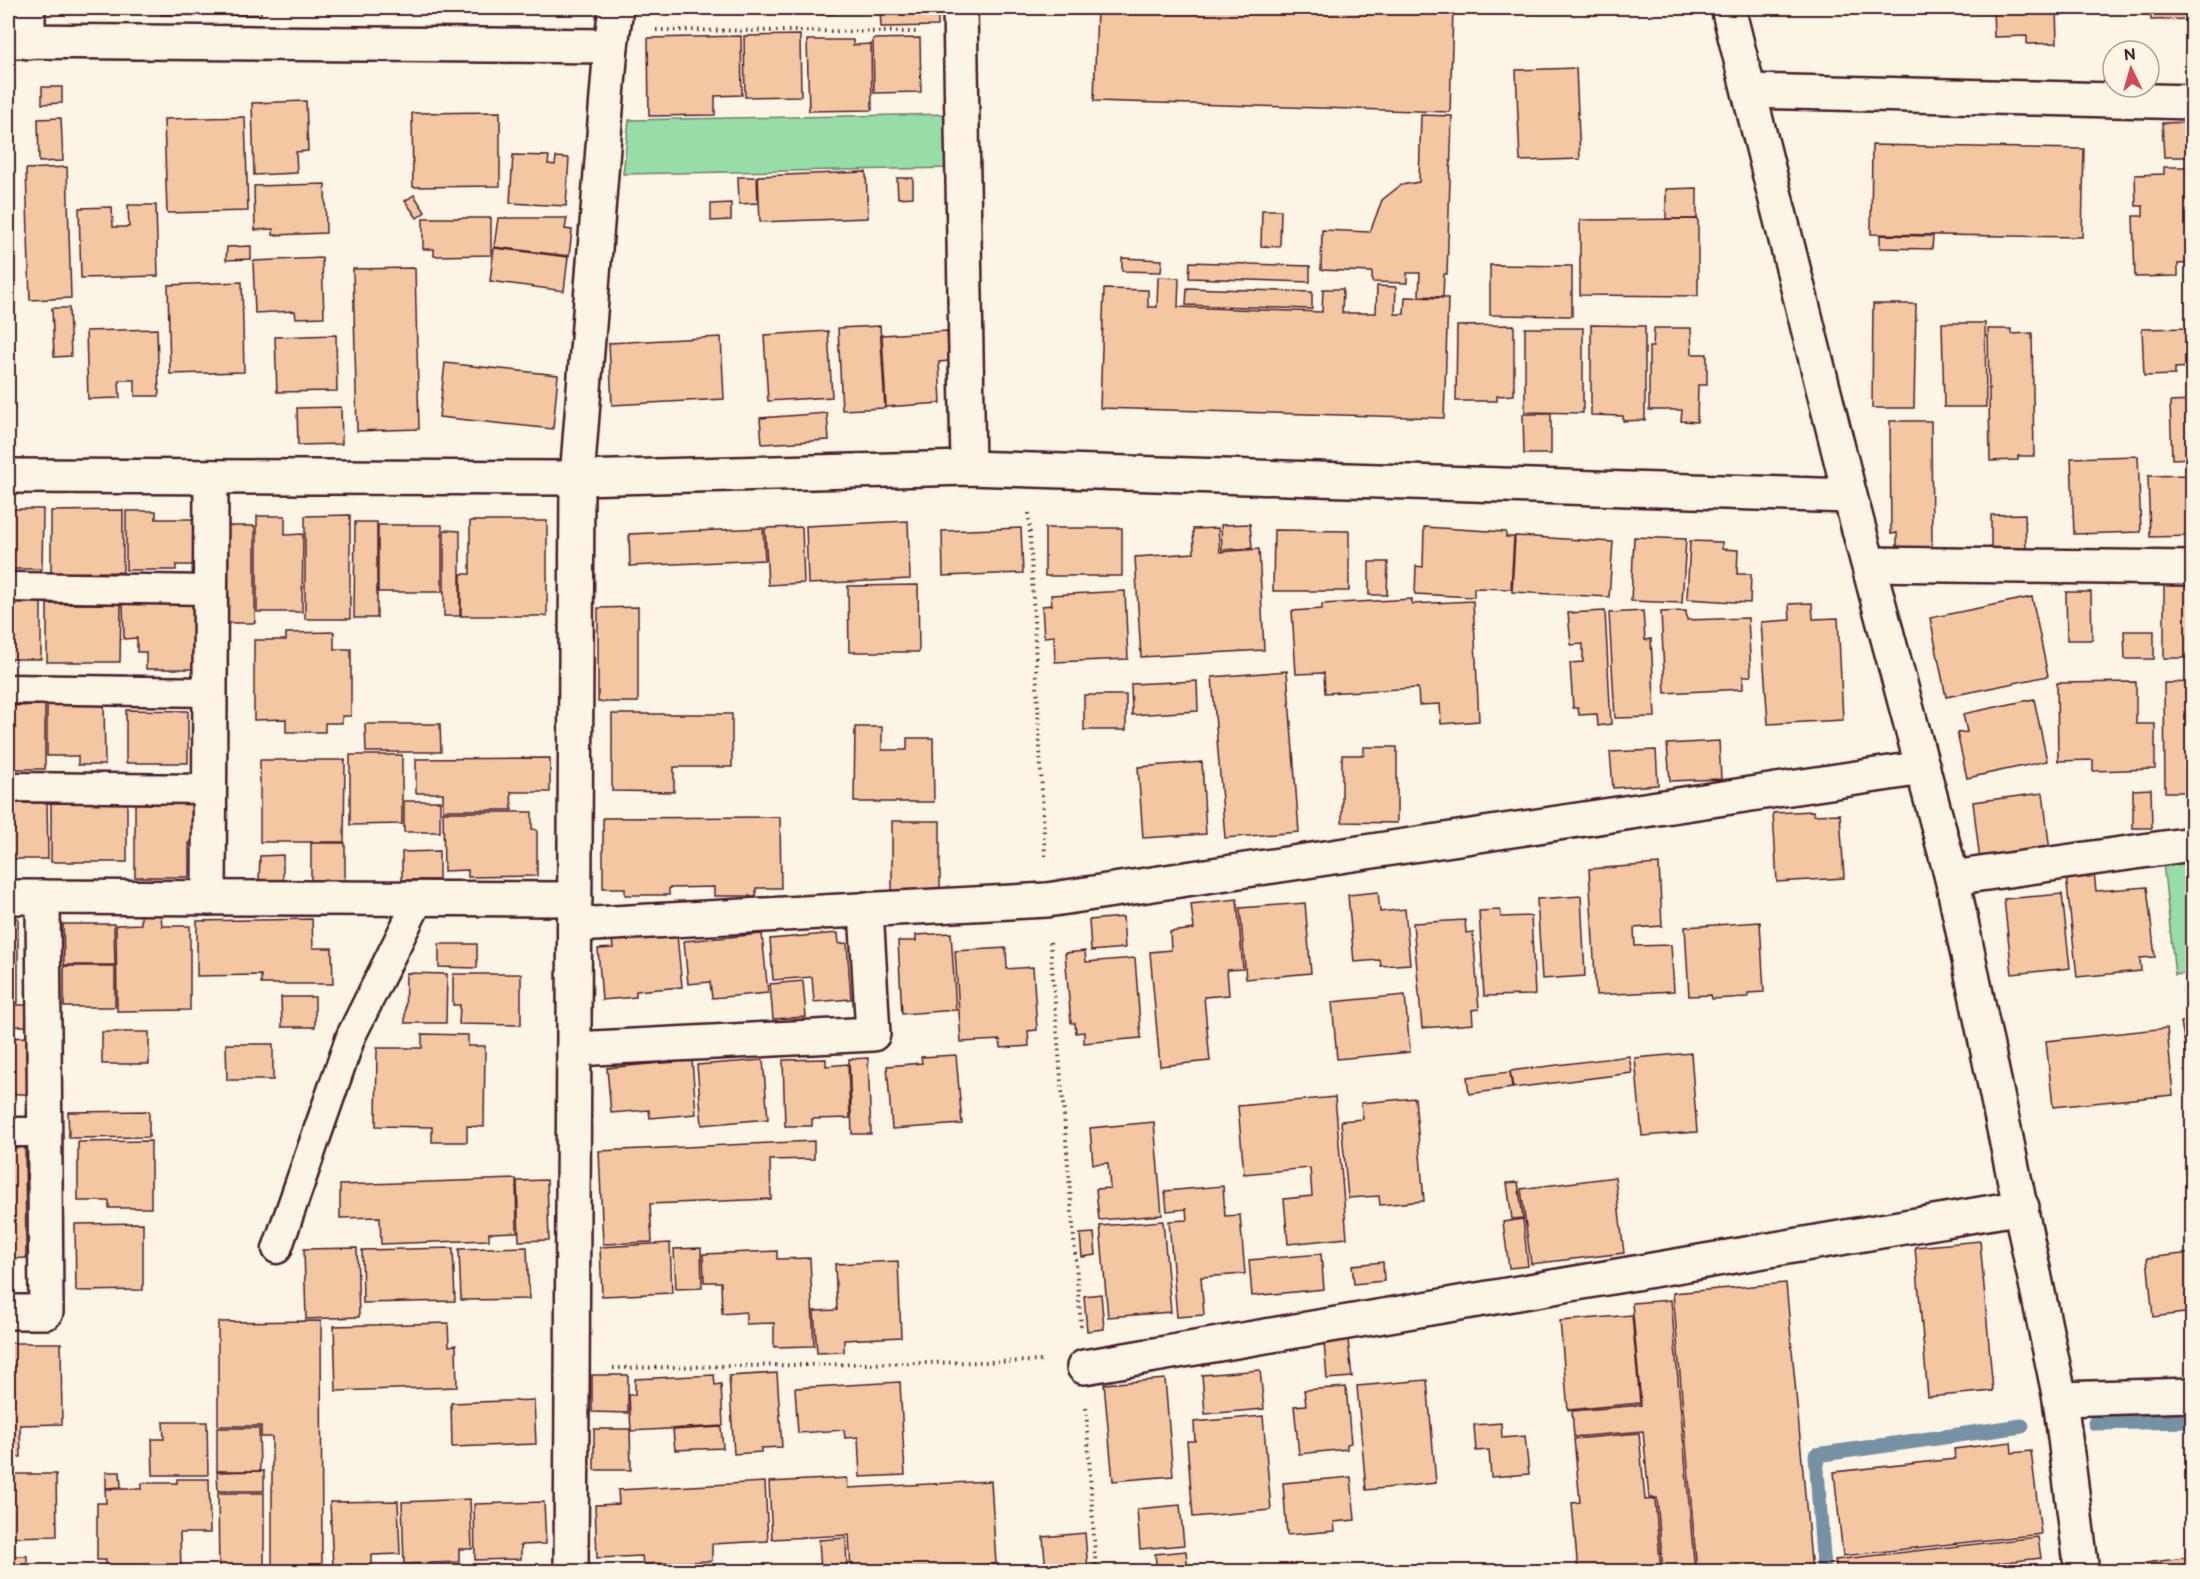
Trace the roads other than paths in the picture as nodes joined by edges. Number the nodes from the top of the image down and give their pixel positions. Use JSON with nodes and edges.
{"nodes":[{"id":1,"x":28,"y":8,"type":"edge"},
{"id":2,"x":1728,"y":8,"type":"edge"},
{"id":3,"x":960,"y":20,"type":"edge"},
{"id":4,"x":614,"y":28,"type":"edge"},
{"id":5,"x":18,"y":41,"type":"edge"},
{"id":6,"x":1749,"y":92,"type":"junction"},
{"id":7,"x":2193,"y":102,"type":"edge"},
{"id":8,"x":968,"y":468,"type":"junction"},
{"id":9,"x":8,"y":476,"type":"edge"},
{"id":10,"x":211,"y":477,"type":"junction"},
{"id":11,"x":577,"y":478,"type":"junction"},
{"id":12,"x":1850,"y":496,"type":"junction"},
{"id":13,"x":1869,"y":564,"type":"junction"},
{"id":14,"x":2193,"y":568,"type":"edge"},
{"id":15,"x":8,"y":587,"type":"edge"},
{"id":16,"x":211,"y":590,"type":"junction"},
{"id":17,"x":8,"y":689,"type":"edge"},
{"id":18,"x":210,"y":692,"type":"junction"},
{"id":19,"x":1923,"y":768,"type":"junction"},
{"id":20,"x":8,"y":787,"type":"edge"},
{"id":21,"x":209,"y":789,"type":"junction"},
{"id":22,"x":2193,"y":844,"type":"edge"},
{"id":23,"x":1952,"y":878,"type":"junction"},
{"id":24,"x":8,"y":897,"type":"edge"},
{"id":25,"x":43,"y":897,"type":"junction"},
{"id":26,"x":209,"y":898,"type":"junction"},
{"id":27,"x":419,"y":899,"type":"junction"},
{"id":28,"x":866,"y":909,"type":"junction"},
{"id":29,"x":575,"y":912,"type":"junction"},
{"id":30,"x":574,"y":1049,"type":"junction"},
{"id":31,"x":8,"y":1132,"type":"edge"},
{"id":32,"x":45,"y":1132,"type":"junction"},
{"id":33,"x":2022,"y":1207,"type":"junction"},
{"id":34,"x":277,"y":1249,"type":"dead end"},
{"id":35,"x":8,"y":1312,"type":"edge"},
{"id":36,"x":1084,"y":1364,"type":"road end"},
{"id":37,"x":2193,"y":1395,"type":"edge"},
{"id":38,"x":2060,"y":1399,"type":"junction"},
{"id":39,"x":572,"y":1572,"type":"edge"},
{"id":40,"x":2082,"y":1572,"type":"edge"}],
"edges":[{"from":1,"to":5,"type":"street"},
{"from":2,"to":6,"type":"street"},
{"from":3,"to":8,"type":"street"},
{"from":4,"to":5,"type":"street"},
{"from":4,"to":11,"type":"street"},
{"from":6,"to":7,"type":"street"},
{"from":6,"to":12,"type":"street"},
{"from":8,"to":11,"type":"street"},
{"from":8,"to":12,"type":"street"},
{"from":9,"to":10,"type":"street"},
{"from":10,"to":11,"type":"street"},
{"from":10,"to":16,"type":"street"},
{"from":11,"to":29,"type":"street"},
{"from":12,"to":13,"type":"street"},
{"from":13,"to":14,"type":"street"},
{"from":13,"to":19,"type":"street"},
{"from":15,"to":16,"type":"lane"},
{"from":16,"to":18,"type":"street"},
{"from":17,"to":18,"type":"lane"},
{"from":18,"to":21,"type":"street"},
{"from":19,"to":23,"type":"street"},
{"from":19,"to":28,"type":"street"},
{"from":20,"to":21,"type":"lane"},
{"from":21,"to":26,"type":"street"},
{"from":22,"to":23,"type":"street"},
{"from":23,"to":33,"type":"street"},
{"from":24,"to":25,"type":"street"},
{"from":25,"to":26,"type":"street"},
{"from":25,"to":32,"type":"street"},
{"from":26,"to":27,"type":"street"},
{"from":27,"to":29,"type":"street"},
{"from":27,"to":34,"type":"lane"},
{"from":28,"to":29,"type":"street"},
{"from":28,"to":30,"type":"street"},
{"from":29,"to":30,"type":"street"},
{"from":30,"to":39,"type":"street"},
{"from":31,"to":32,"type":"lane"},
{"from":32,"to":35,"type":"street"},
{"from":33,"to":36,"type":"street"},
{"from":33,"to":38,"type":"street"},
{"from":37,"to":38,"type":"street"},
{"from":38,"to":40,"type":"street"}]}
